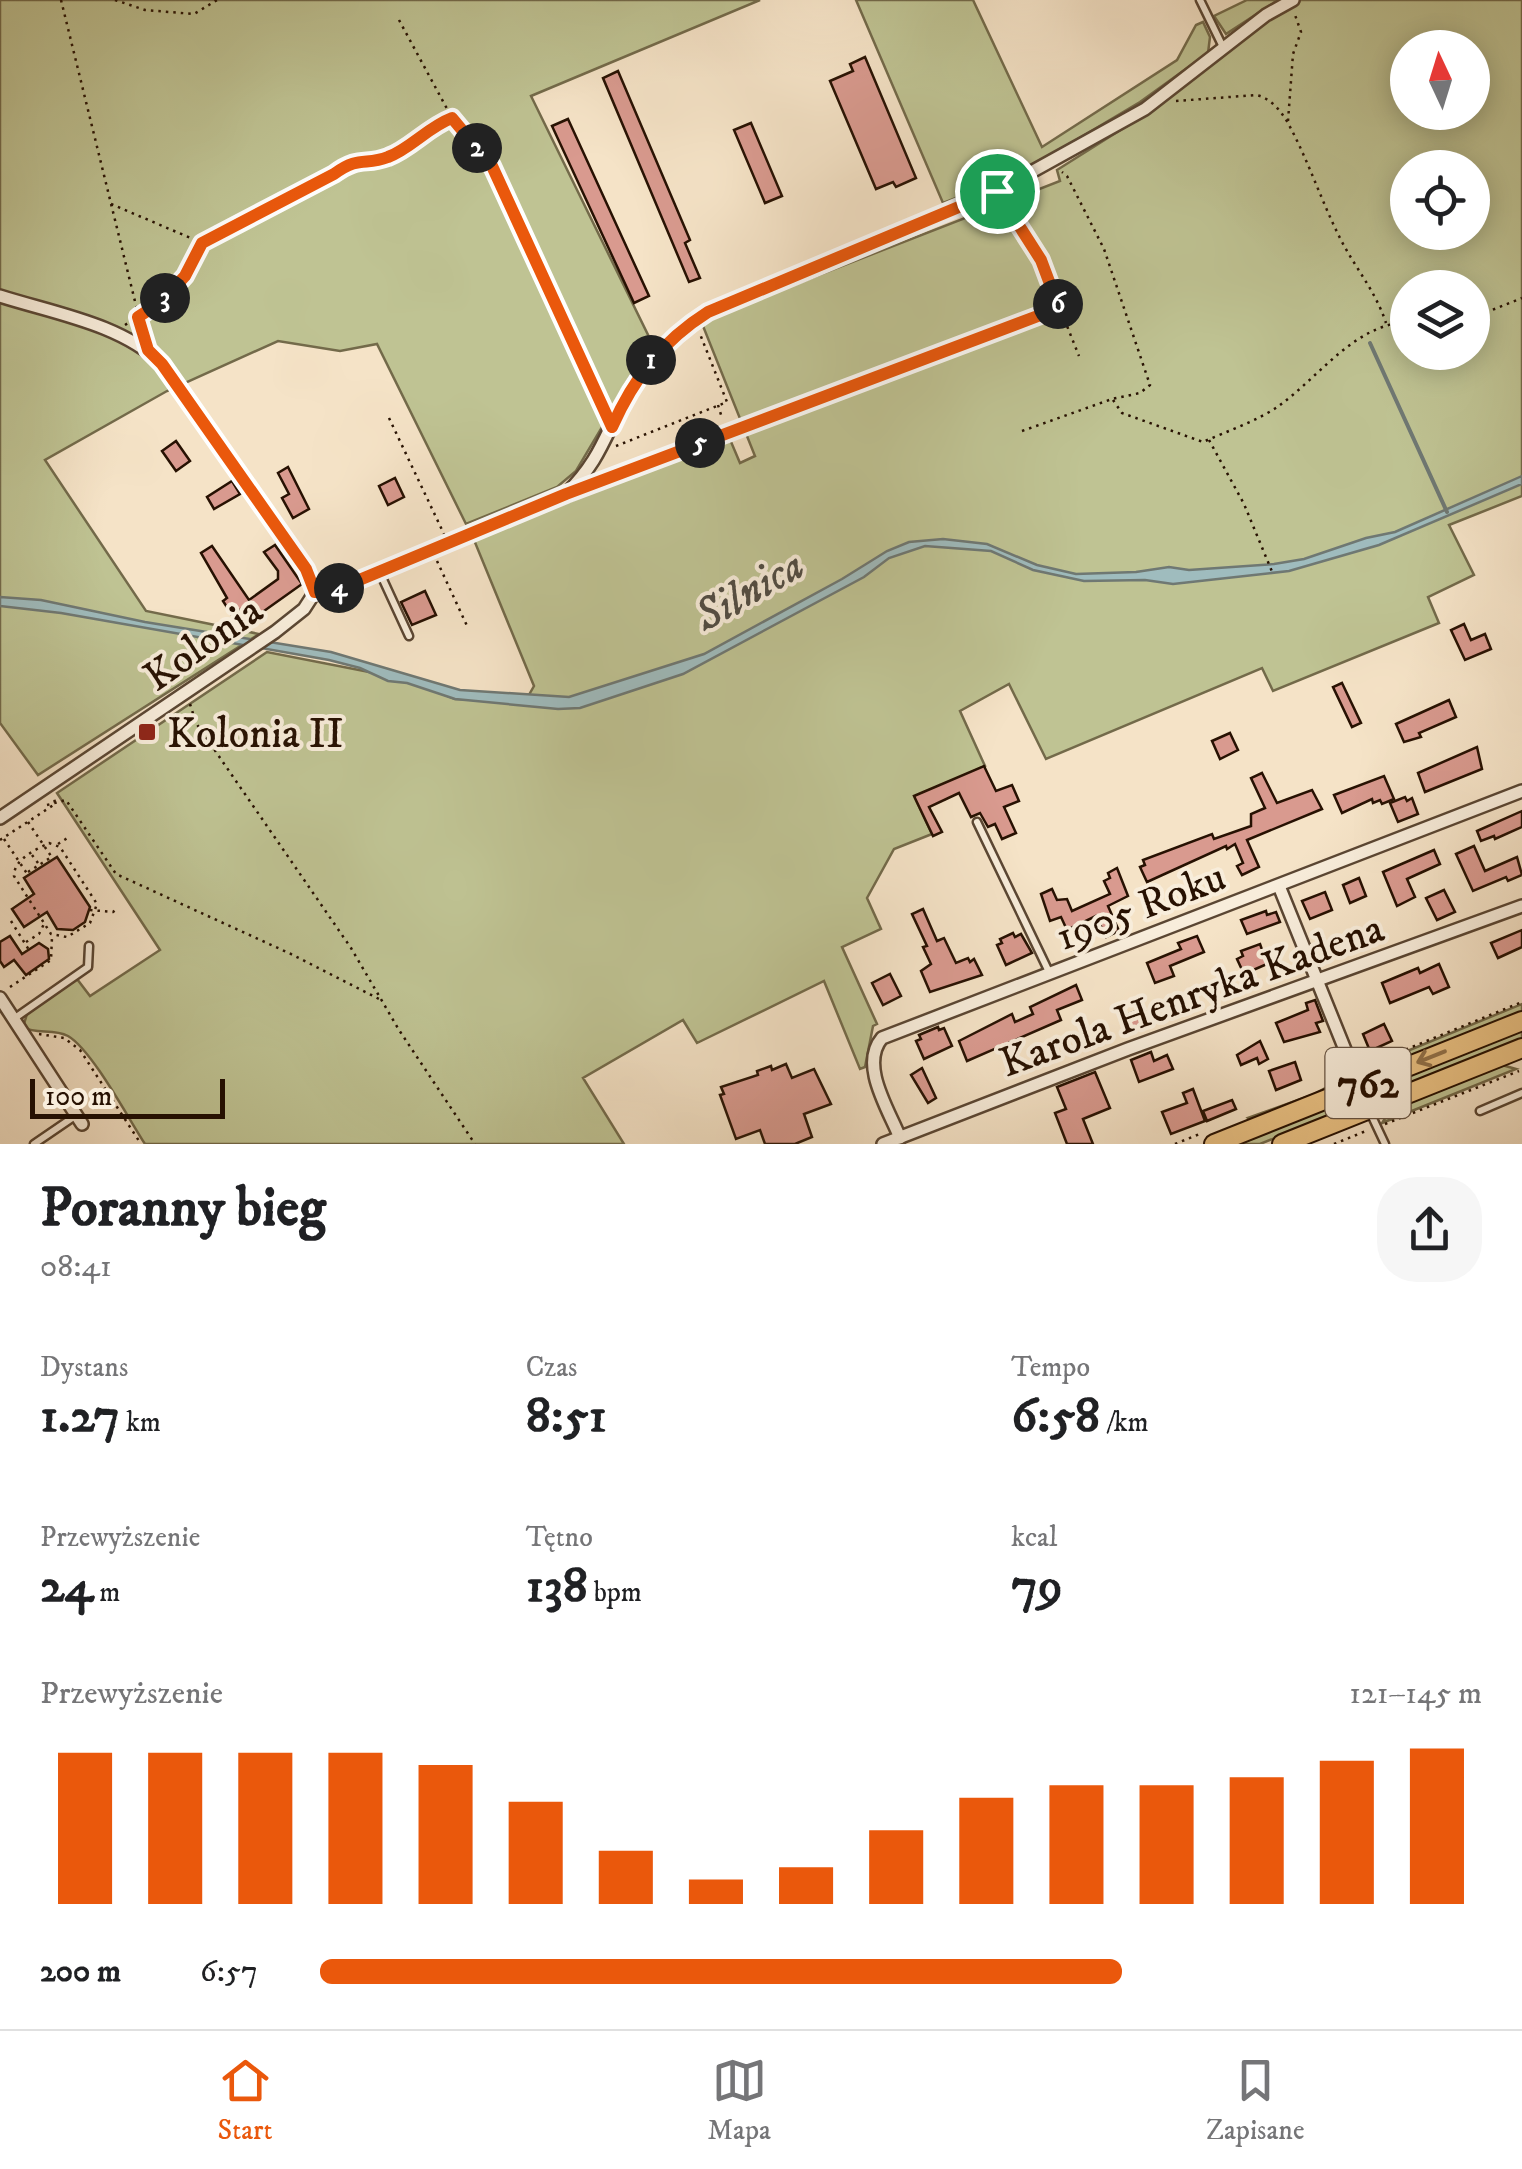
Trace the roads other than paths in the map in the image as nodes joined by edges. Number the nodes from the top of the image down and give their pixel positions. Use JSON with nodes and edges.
{"nodes":[{"id":1,"x":1200,"y":0,"type":"edge"},
{"id":2,"x":1292,"y":1,"type":"edge"},
{"id":3,"x":1224,"y":48,"type":"junction"},
{"id":4,"x":0,"y":296,"type":"edge"},
{"id":5,"x":727,"y":432,"type":"road end"},
{"id":6,"x":566,"y":494,"type":"junction"},
{"id":7,"x":379,"y":572,"type":"junction"},
{"id":8,"x":315,"y":592,"type":"junction"},
{"id":9,"x":409,"y":636,"type":"dead end"},
{"id":10,"x":1522,"y":790,"type":"edge"},
{"id":11,"x":0,"y":818,"type":"edge"},
{"id":12,"x":977,"y":822,"type":"dead end"},
{"id":13,"x":1279,"y":886,"type":"junction"},
{"id":14,"x":1522,"y":906,"type":"edge"},
{"id":15,"x":89,"y":946,"type":"dead end"},
{"id":16,"x":1050,"y":975,"type":"junction"},
{"id":17,"x":1318,"y":982,"type":"junction"},
{"id":18,"x":3,"y":994,"type":"edge"},
{"id":19,"x":14,"y":1018,"type":"junction"},
{"id":20,"x":1522,"y":1021,"type":"edge"},
{"id":21,"x":1522,"y":1048,"type":"edge"},
{"id":22,"x":1350,"y":1062,"type":"dead end"},
{"id":23,"x":1522,"y":1093,"type":"edge"},
{"id":24,"x":1368,"y":1109,"type":"junction"},
{"id":25,"x":1480,"y":1111,"type":"dead end"},
{"id":26,"x":79,"y":1120,"type":"joint"},
{"id":27,"x":900,"y":1138,"type":"junction"},
{"id":28,"x":37,"y":1143,"type":"edge"},
{"id":29,"x":883,"y":1144,"type":"edge"},
{"id":30,"x":1214,"y":1144,"type":"edge"},
{"id":31,"x":1282,"y":1144,"type":"edge"},
{"id":32,"x":1385,"y":1144,"type":"edge"}],
"edges":[{"from":1,"to":3,"type":"lane"},
{"from":2,"to":3,"type":"street"},
{"from":3,"to":6,"type":"street"},
{"from":4,"to":8,"type":"street"},
{"from":5,"to":6,"type":"street","name":"Kolonia"},
{"from":6,"to":7,"type":"street","name":"Kolonia"},
{"from":7,"to":8,"type":"street","name":"Kolonia"},
{"from":7,"to":9,"type":"lane"},
{"from":8,"to":11,"type":"street","name":"Kolonia"},
{"from":10,"to":13,"type":"street","name":"1905 Roku"},
{"from":12,"to":16,"type":"lane"},
{"from":13,"to":16,"type":"street","name":"1905 Roku"},
{"from":13,"to":17,"type":"street"},
{"from":14,"to":17,"type":"street","name":"Karola Henryka Kadena"},
{"from":15,"to":19,"type":"lane"},
{"from":16,"to":27,"type":"street","name":"1905 Roku"},
{"from":17,"to":22,"type":"street"},
{"from":17,"to":27,"type":"street","name":"Karola Henryka Kadena"},
{"from":18,"to":19,"type":"street"},
{"from":19,"to":26,"type":"street"},
{"from":20,"to":30,"type":"main road","number":"762","one_way":true},
{"from":21,"to":24,"type":"main road","number":"762"},
{"from":23,"to":25,"type":"lane"},
{"from":24,"to":31,"type":"main road","number":"762"},
{"from":24,"to":32,"type":"lane"},
{"from":26,"to":28,"type":"lane"},
{"from":27,"to":29,"type":"street","name":"Karola Henryka Kadena"}]}
